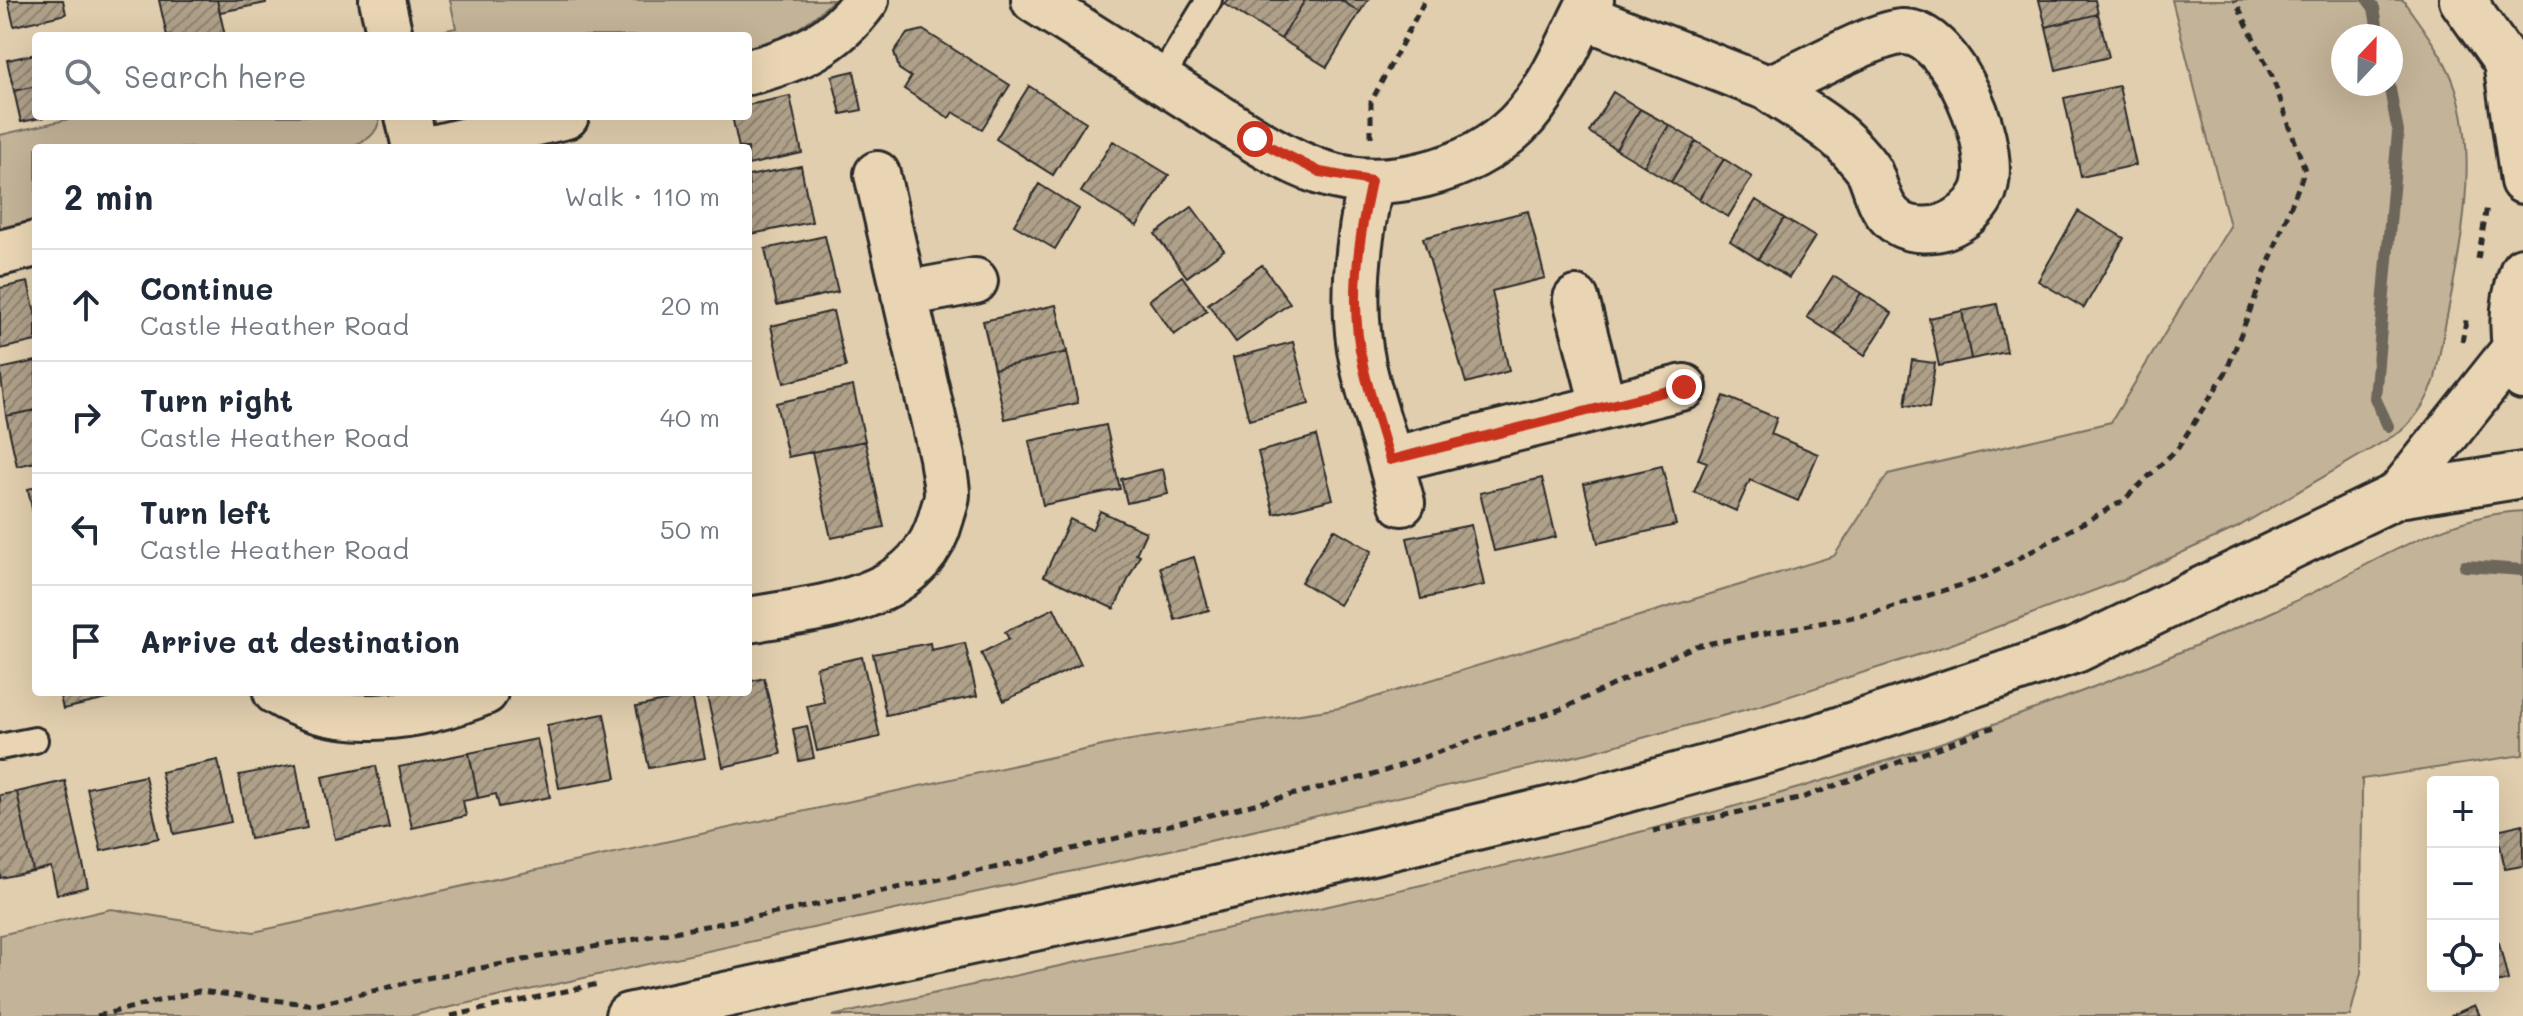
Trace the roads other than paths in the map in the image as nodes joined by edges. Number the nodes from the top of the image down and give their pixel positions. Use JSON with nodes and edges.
{"nodes":[{"id":1,"x":382,"y":0,"type":"edge"},
{"id":2,"x":866,"y":0,"type":"edge"},
{"id":3,"x":1034,"y":0,"type":"edge"},
{"id":4,"x":1209,"y":0,"type":"edge"},
{"id":5,"x":2462,"y":0,"type":"edge"},
{"id":6,"x":1587,"y":8,"type":"edge"},
{"id":7,"x":389,"y":32,"type":"edge"},
{"id":8,"x":2514,"y":68,"type":"edge"},
{"id":9,"x":752,"y":71,"type":"edge"},
{"id":10,"x":1160,"y":80,"type":"junction"},
{"id":11,"x":1768,"y":88,"type":"junction"},
{"id":12,"x":409,"y":120,"type":"edge"},
{"id":13,"x":549,"y":120,"type":"edge"},
{"id":14,"x":414,"y":144,"type":"edge"},
{"id":15,"x":450,"y":144,"type":"edge"},
{"id":16,"x":2521,"y":169,"type":"edge"},
{"id":17,"x":877,"y":174,"type":"dead end"},
{"id":18,"x":1371,"y":181,"type":"junction"},
{"id":19,"x":32,"y":245,"type":"edge"},
{"id":20,"x":0,"y":253,"type":"edge"},
{"id":21,"x":2523,"y":270,"type":"edge"},
{"id":22,"x":975,"y":281,"type":"dead end"},
{"id":23,"x":904,"y":294,"type":"junction"},
{"id":24,"x":1576,"y":299,"type":"dead end"},
{"id":25,"x":2518,"y":364,"type":"edge"},
{"id":26,"x":1684,"y":387,"type":"dead end"},
{"id":27,"x":1603,"y":405,"type":"junction"},
{"id":28,"x":1390,"y":460,"type":"junction"},
{"id":29,"x":2523,"y":475,"type":"edge"},
{"id":30,"x":2398,"y":495,"type":"junction"},
{"id":31,"x":1402,"y":503,"type":"dead end"},
{"id":32,"x":752,"y":619,"type":"edge"},
{"id":33,"x":287,"y":696,"type":"edge"},
{"id":34,"x":475,"y":696,"type":"edge"},
{"id":35,"x":35,"y":740,"type":"dead end"},
{"id":36,"x":0,"y":747,"type":"edge"},
{"id":37,"x":617,"y":999,"type":"edge"}],
"edges":[{"from":1,"to":7,"type":"street"},
{"from":2,"to":9,"type":"street"},
{"from":3,"to":10,"type":"street"},
{"from":4,"to":10,"type":"lane"},
{"from":5,"to":8,"type":"street"},
{"from":6,"to":11,"type":"street"},
{"from":6,"to":18,"type":"street"},
{"from":8,"to":16,"type":"street"},
{"from":10,"to":18,"type":"street"},
{"from":11,"to":11,"type":"street"},
{"from":12,"to":14,"type":"street"},
{"from":13,"to":15,"type":"street"},
{"from":17,"to":23,"type":"street"},
{"from":18,"to":28,"type":"street"},
{"from":19,"to":20,"type":"street"},
{"from":21,"to":25,"type":"street"},
{"from":22,"to":23,"type":"street"},
{"from":23,"to":32,"type":"street"},
{"from":24,"to":27,"type":"street"},
{"from":25,"to":30,"type":"street"},
{"from":26,"to":27,"type":"street"},
{"from":27,"to":28,"type":"street"},
{"from":28,"to":31,"type":"street"},
{"from":29,"to":30,"type":"street"},
{"from":30,"to":37,"type":"street"},
{"from":33,"to":34,"type":"street"},
{"from":35,"to":36,"type":"lane"}]}
